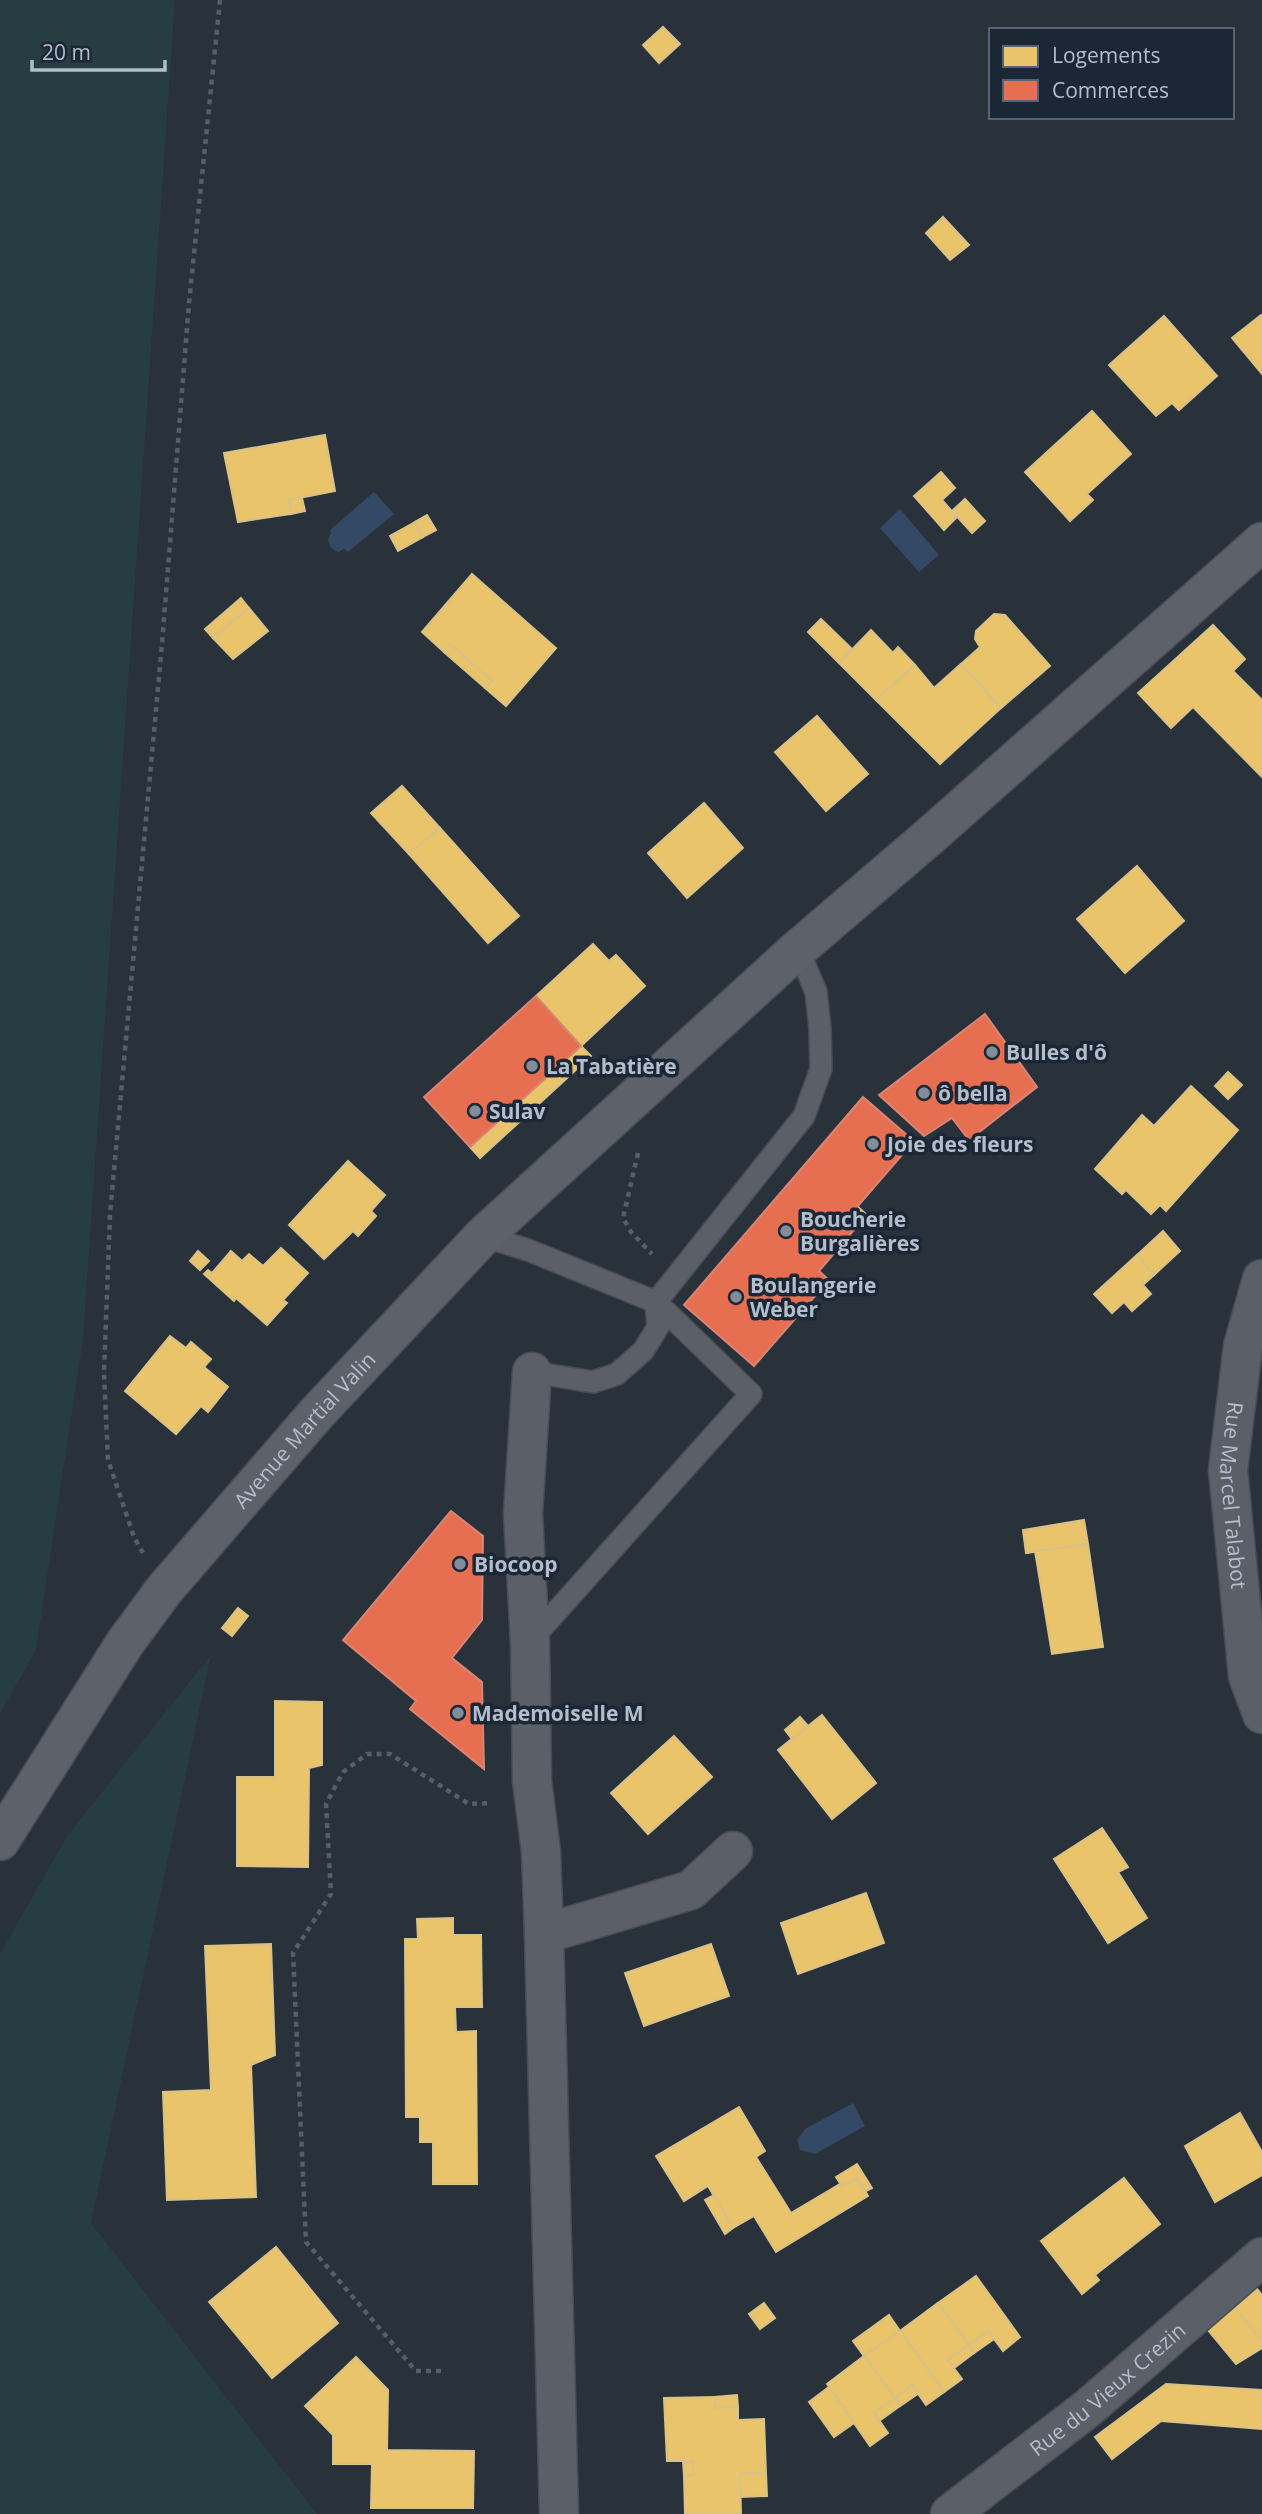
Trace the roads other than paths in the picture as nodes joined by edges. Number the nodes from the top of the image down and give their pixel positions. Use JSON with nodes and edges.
{"nodes":[{"id":1,"x":1262,"y":542,"type":"edge"},
{"id":2,"x":798,"y":949,"type":"junction"},
{"id":3,"x":483,"y":1236,"type":"junction"},
{"id":4,"x":1262,"y":1279,"type":"edge"},
{"id":5,"x":656,"y":1302,"type":"junction"},
{"id":6,"x":532,"y":1372,"type":"joint"},
{"id":7,"x":530,"y":1642,"type":"junction"},
{"id":8,"x":1262,"y":1714,"type":"edge"},
{"id":9,"x":0,"y":1841,"type":"edge"},
{"id":10,"x":733,"y":1850,"type":"dead end"},
{"id":11,"x":544,"y":1934,"type":"junction"},
{"id":12,"x":1262,"y":2257,"type":"edge"},
{"id":13,"x":559,"y":2514,"type":"edge"},
{"id":14,"x":950,"y":2514,"type":"edge"}],
"edges":[{"from":1,"to":2,"type":"main road","name":"Avenue Martial Valin"},
{"from":2,"to":3,"type":"main road","name":"Avenue Martial Valin"},
{"from":2,"to":5,"type":"lane"},
{"from":3,"to":5,"type":"lane"},
{"from":3,"to":9,"type":"main road","name":"Avenue Martial Valin"},
{"from":4,"to":8,"type":"street","name":"Rue Marcel Talabot"},
{"from":5,"to":6,"type":"lane"},
{"from":5,"to":7,"type":"lane"},
{"from":6,"to":7,"type":"street"},
{"from":7,"to":11,"type":"street"},
{"from":10,"to":11,"type":"street"},
{"from":11,"to":13,"type":"street"},
{"from":12,"to":14,"type":"street","name":"Rue du Vieux Crezin"}]}
